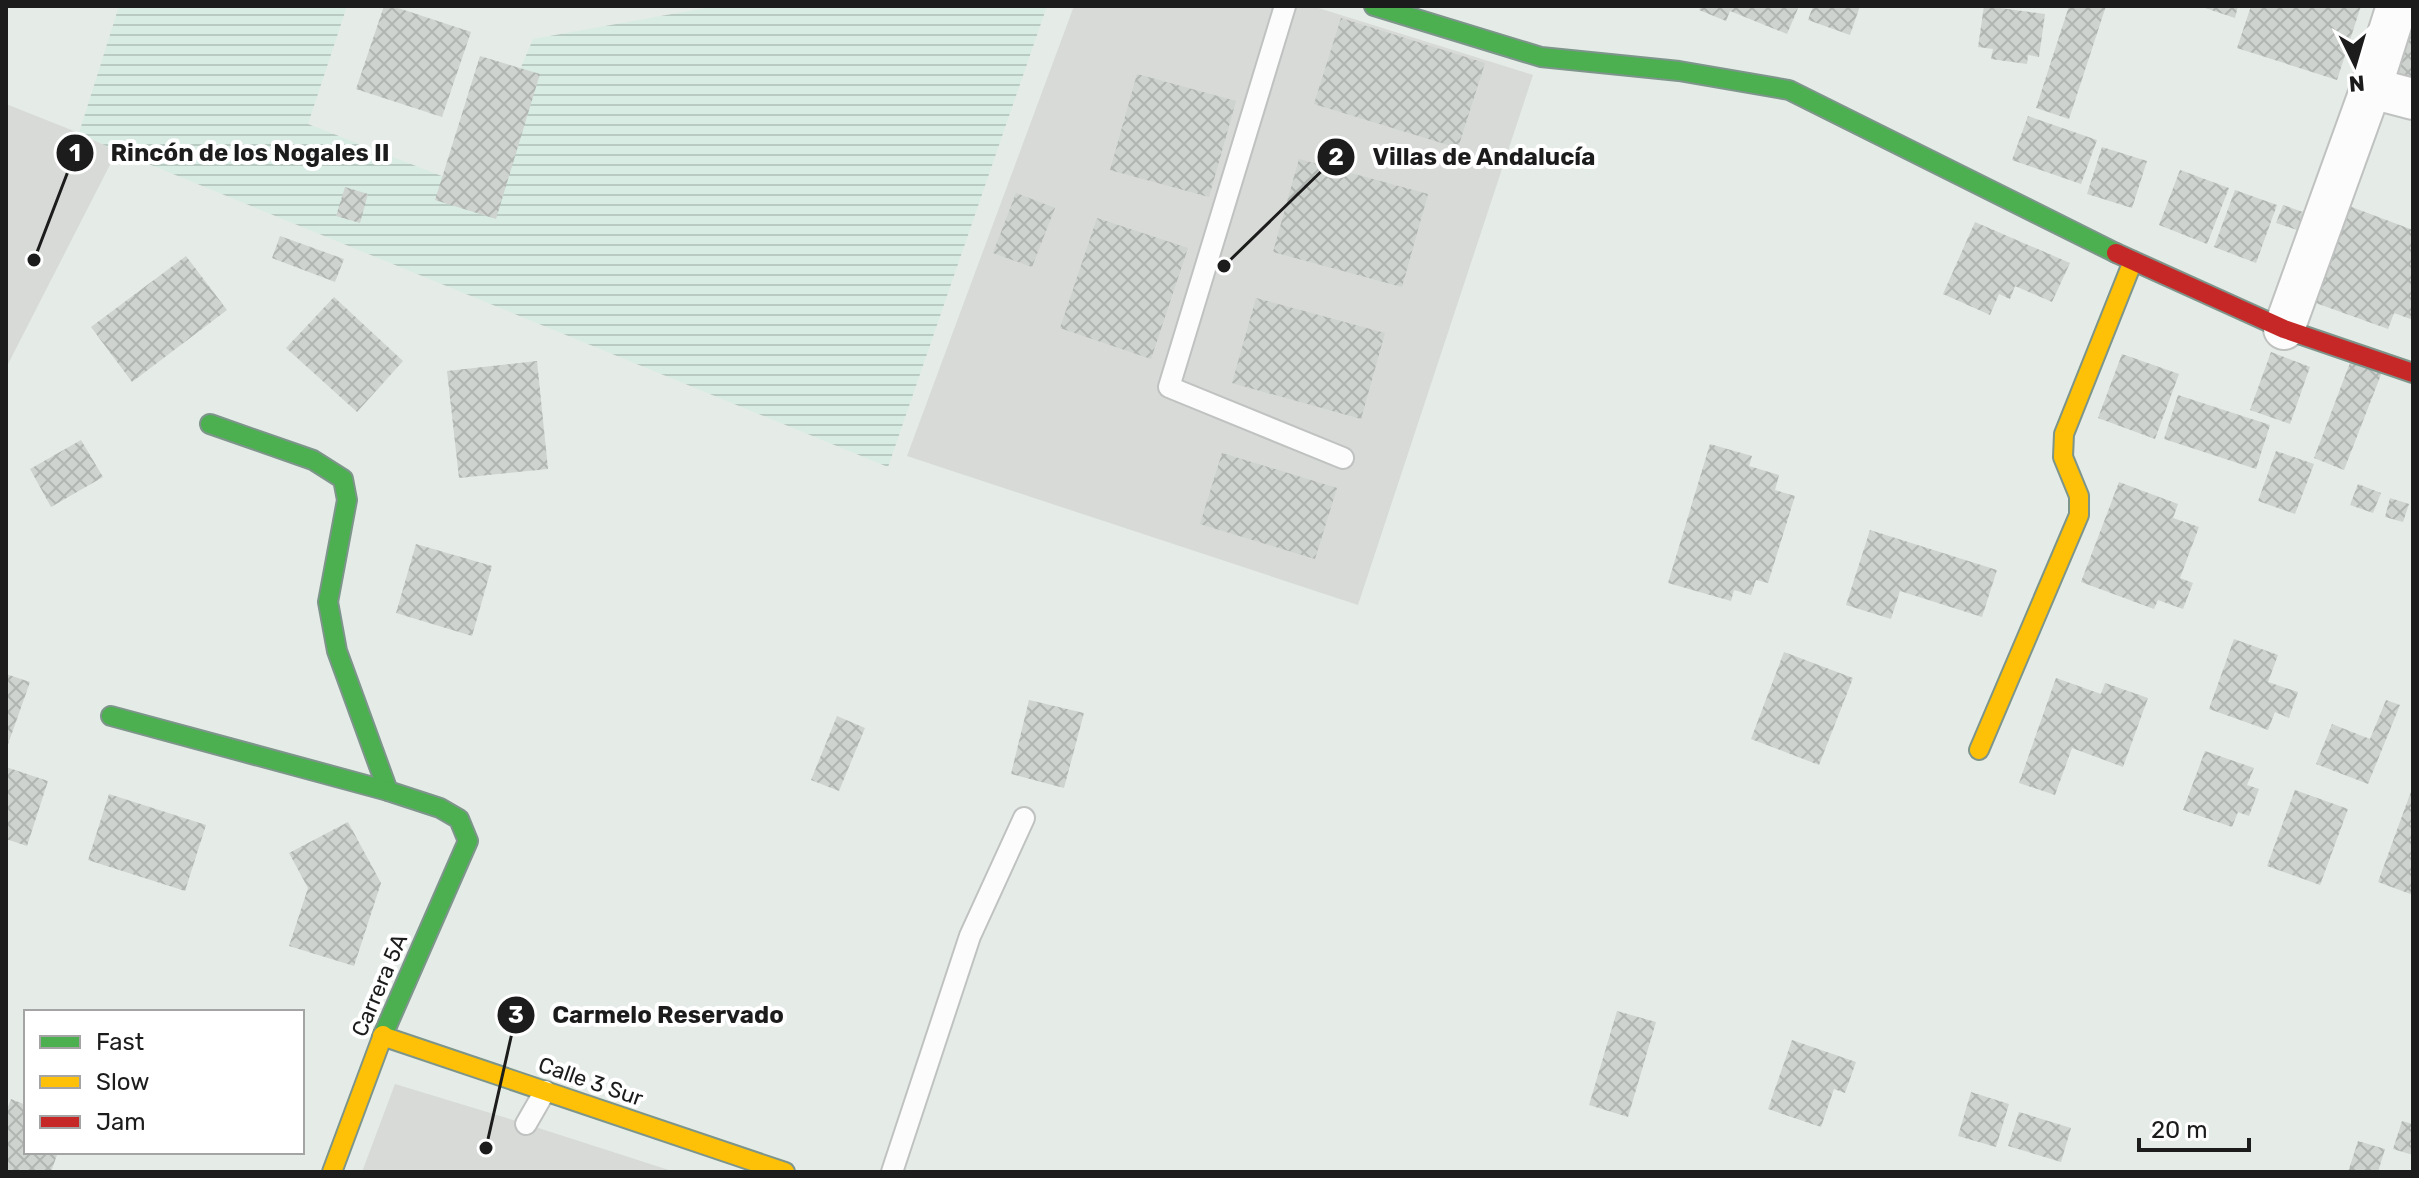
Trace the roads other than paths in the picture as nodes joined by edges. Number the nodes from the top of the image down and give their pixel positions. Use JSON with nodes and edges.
{"nodes":[{"id":1,"x":1285,"y":6,"type":"edge"},
{"id":2,"x":1374,"y":6,"type":"edge"},
{"id":3,"x":2397,"y":6,"type":"edge"},
{"id":4,"x":2371,"y":88,"type":"junction"},
{"id":5,"x":2413,"y":99,"type":"edge"},
{"id":6,"x":2133,"y":261,"type":"junction"},
{"id":7,"x":2284,"y":329,"type":"junction"},
{"id":8,"x":2413,"y":373,"type":"edge"},
{"id":9,"x":210,"y":424,"type":"dead end"},
{"id":10,"x":1343,"y":458,"type":"dead end"},
{"id":11,"x":111,"y":716,"type":"dead end"},
{"id":12,"x":1979,"y":750,"type":"dead end"},
{"id":13,"x":388,"y":791,"type":"junction"},
{"id":14,"x":1024,"y":818,"type":"dead end"},
{"id":15,"x":382,"y":1036,"type":"junction"},
{"id":16,"x":545,"y":1091,"type":"junction"},
{"id":17,"x":526,"y":1124,"type":"dead end"},
{"id":18,"x":332,"y":1172,"type":"edge"},
{"id":19,"x":785,"y":1172,"type":"edge"},
{"id":20,"x":892,"y":1172,"type":"edge"}],
"edges":[{"from":1,"to":10,"type":"lane"},
{"from":2,"to":6,"type":"street"},
{"from":3,"to":4,"type":"street"},
{"from":4,"to":5,"type":"street"},
{"from":4,"to":7,"type":"street"},
{"from":6,"to":7,"type":"street"},
{"from":6,"to":12,"type":"street"},
{"from":7,"to":8,"type":"street"},
{"from":9,"to":13,"type":"street"},
{"from":11,"to":13,"type":"street"},
{"from":13,"to":15,"type":"street","name":"Carrera 5A"},
{"from":14,"to":20,"type":"lane"},
{"from":15,"to":16,"type":"street","name":"Calle 3 Sur"},
{"from":15,"to":18,"type":"street","name":"Carrera 5A"},
{"from":16,"to":17,"type":"lane"},
{"from":16,"to":19,"type":"street","name":"Calle 3 Sur"}]}
